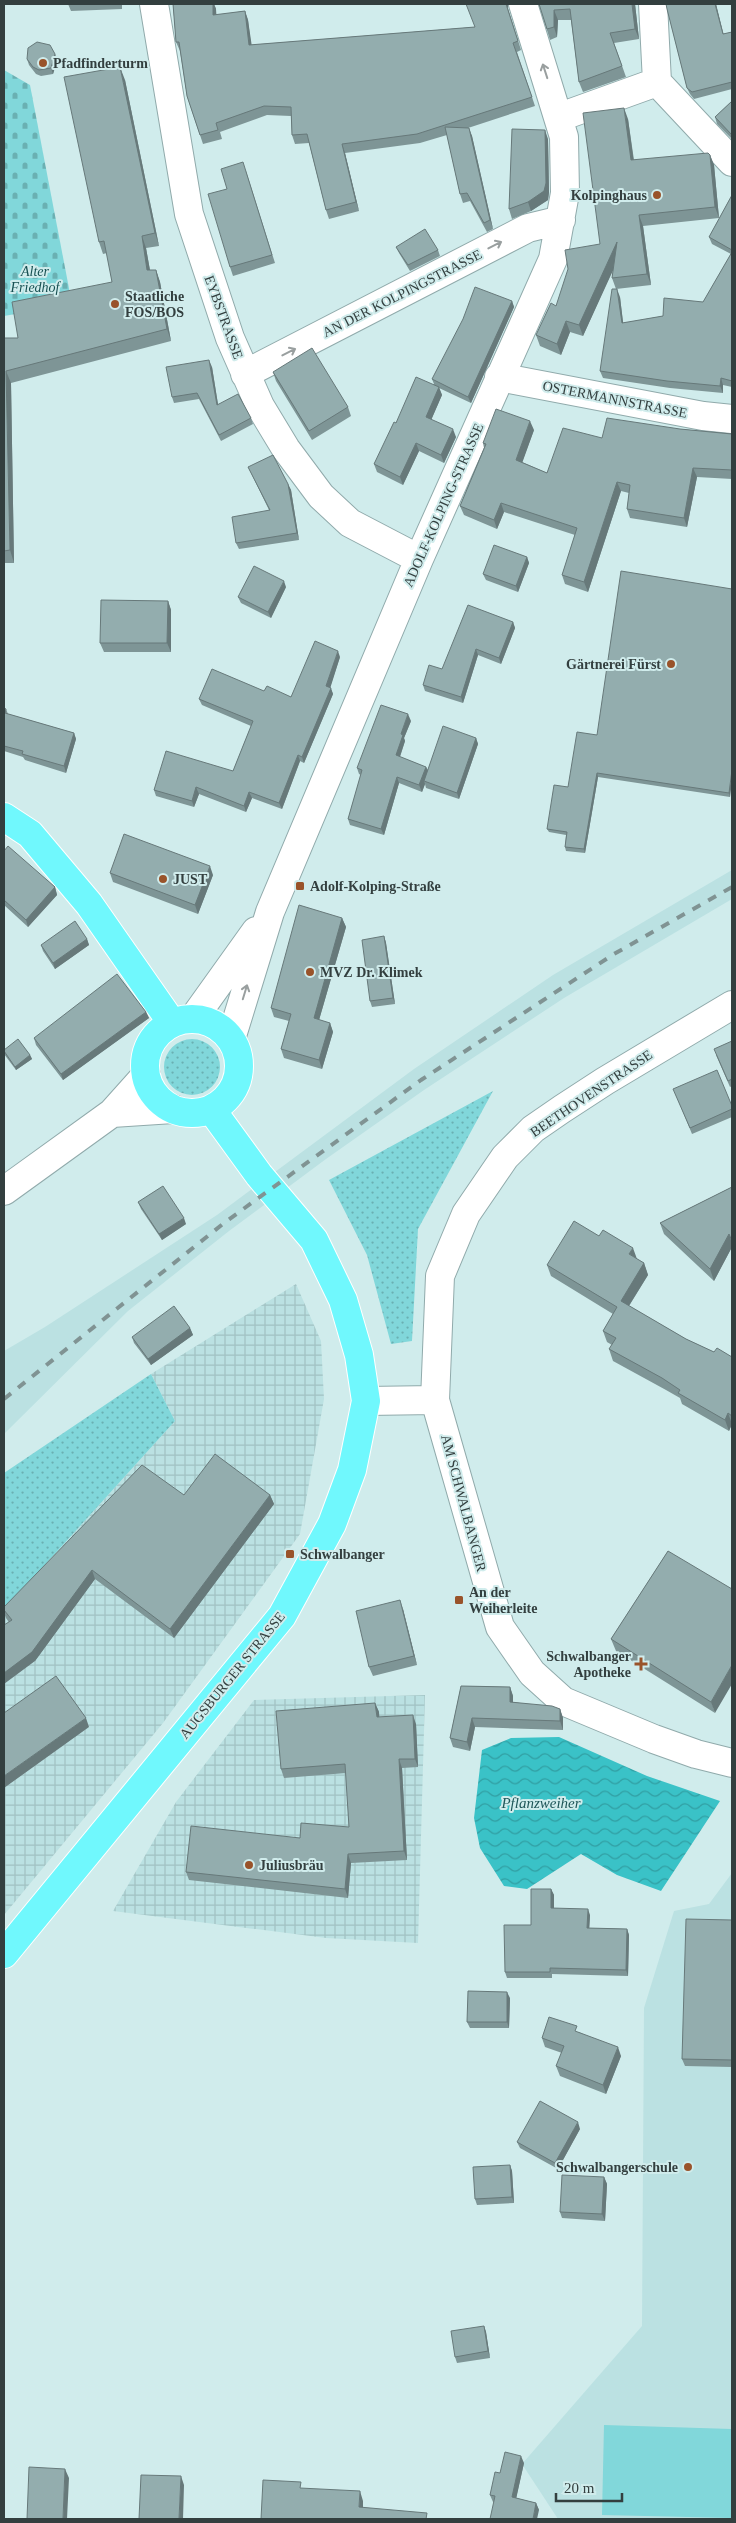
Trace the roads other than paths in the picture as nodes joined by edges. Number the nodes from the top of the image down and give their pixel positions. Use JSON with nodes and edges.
{"nodes":[{"id":1,"x":154,"y":4,"type":"edge"},
{"id":2,"x":523,"y":4,"type":"edge"},
{"id":3,"x":653,"y":4,"type":"edge"},
{"id":4,"x":657,"y":82,"type":"junction"},
{"id":5,"x":560,"y":117,"type":"junction"},
{"id":6,"x":732,"y":162,"type":"edge"},
{"id":7,"x":561,"y":220,"type":"junction"},
{"id":8,"x":245,"y":374,"type":"junction"},
{"id":9,"x":499,"y":377,"type":"junction"},
{"id":10,"x":732,"y":419,"type":"edge"},
{"id":11,"x":419,"y":559,"type":"junction"},
{"id":12,"x":4,"y":817,"type":"edge"},
{"id":13,"x":270,"y":912,"type":"junction"},
{"id":14,"x":732,"y":1004,"type":"edge"},
{"id":15,"x":183,"y":1021,"type":"junction"},
{"id":16,"x":231,"y":1039,"type":"junction"},
{"id":17,"x":146,"y":1075,"type":"junction"},
{"id":18,"x":219,"y":1103,"type":"junction"},
{"id":19,"x":173,"y":1109,"type":"junction"},
{"id":20,"x":112,"y":1113,"type":"junction"},
{"id":21,"x":4,"y":1191,"type":"edge"},
{"id":22,"x":435,"y":1400,"type":"junction"},
{"id":23,"x":366,"y":1401,"type":"junction"},
{"id":24,"x":732,"y":1763,"type":"edge"},
{"id":25,"x":4,"y":1954,"type":"edge"}],
"edges":[{"from":1,"to":8,"type":"street","name":"EYBSTRASSE"},
{"from":5,"to":2,"type":"street","name":"ADOLF-KOLPING-STRASSE","one_way":true},
{"from":3,"to":4,"type":"street"},
{"from":4,"to":5,"type":"street"},
{"from":4,"to":6,"type":"street"},
{"from":5,"to":7,"type":"street","name":"ADOLF-KOLPING-STRASSE"},
{"from":8,"to":7,"type":"street","name":"AN DER KOLPINGSTRASSE","one_way":true},
{"from":7,"to":9,"type":"street","name":"ADOLF-KOLPING-STRASSE"},
{"from":8,"to":11,"type":"street","name":"EYBSTRASSE"},
{"from":9,"to":10,"type":"street","name":"OSTERMANNSTRASSE"},
{"from":9,"to":11,"type":"street","name":"ADOLF-KOLPING-STRASSE"},
{"from":11,"to":13,"type":"street","name":"ADOLF-KOLPING-STRASSE"},
{"from":12,"to":15,"type":"main road"},
{"from":13,"to":15,"type":"street","name":"ADOLF-KOLPING-STRASSE"},
{"from":16,"to":13,"type":"street","name":"ADOLF-KOLPING-STRASSE","one_way":true},
{"from":14,"to":22,"type":"street","name":"BEETHOVENSTRASSE"},
{"from":15,"to":16,"type":"main road"},
{"from":15,"to":17,"type":"main road"},
{"from":16,"to":18,"type":"main road"},
{"from":17,"to":19,"type":"main road"},
{"from":17,"to":20,"type":"street"},
{"from":18,"to":19,"type":"main road"},
{"from":18,"to":23,"type":"main road","name":"AUGSBURGER STRASSE"},
{"from":19,"to":20,"type":"street"},
{"from":20,"to":21,"type":"street"},
{"from":22,"to":23,"type":"street"},
{"from":22,"to":24,"type":"street","name":"AM SCHWALBANGER"},
{"from":23,"to":25,"type":"main road","name":"AUGSBURGER STRASSE"}]}
